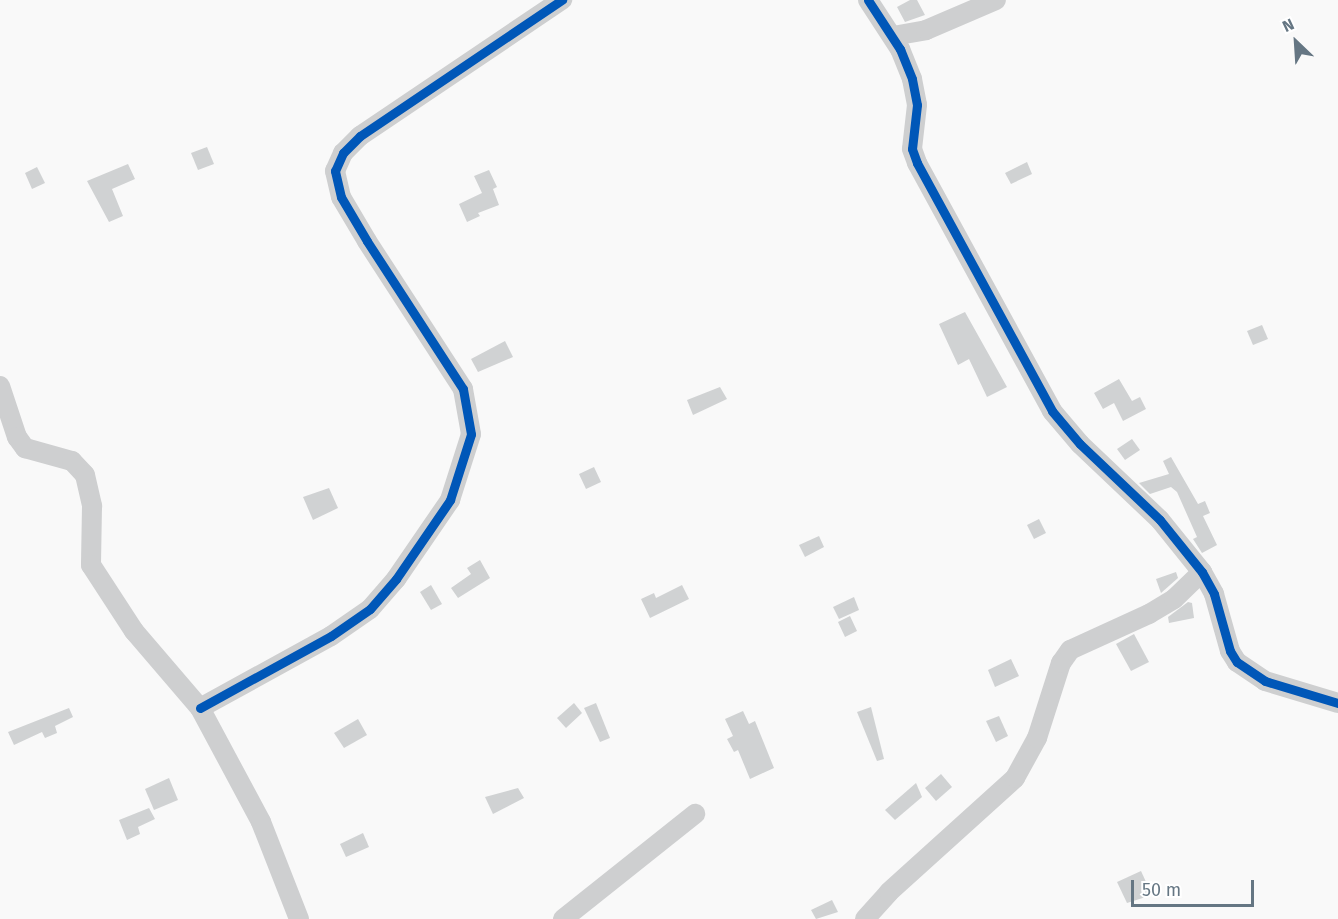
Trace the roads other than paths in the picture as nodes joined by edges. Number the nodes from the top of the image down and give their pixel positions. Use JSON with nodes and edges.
{"nodes":[{"id":1,"x":562,"y":0,"type":"edge"},
{"id":2,"x":868,"y":0,"type":"edge"},
{"id":3,"x":996,"y":0,"type":"edge"},
{"id":4,"x":893,"y":36,"type":"junction"},
{"id":5,"x":0,"y":386,"type":"edge"},
{"id":6,"x":1202,"y":573,"type":"junction"},
{"id":7,"x":1338,"y":703,"type":"edge"},
{"id":8,"x":200,"y":708,"type":"junction"},
{"id":9,"x":695,"y":814,"type":"dead end"},
{"id":10,"x":299,"y":919,"type":"edge"},
{"id":11,"x":563,"y":919,"type":"edge"},
{"id":12,"x":865,"y":919,"type":"edge"}],
"edges":[{"from":1,"to":8,"type":"street"},
{"from":2,"to":4,"type":"street"},
{"from":3,"to":4,"type":"street"},
{"from":4,"to":6,"type":"street"},
{"from":5,"to":8,"type":"street"},
{"from":6,"to":7,"type":"street"},
{"from":6,"to":12,"type":"street"},
{"from":8,"to":10,"type":"street"},
{"from":9,"to":11,"type":"street"}]}
